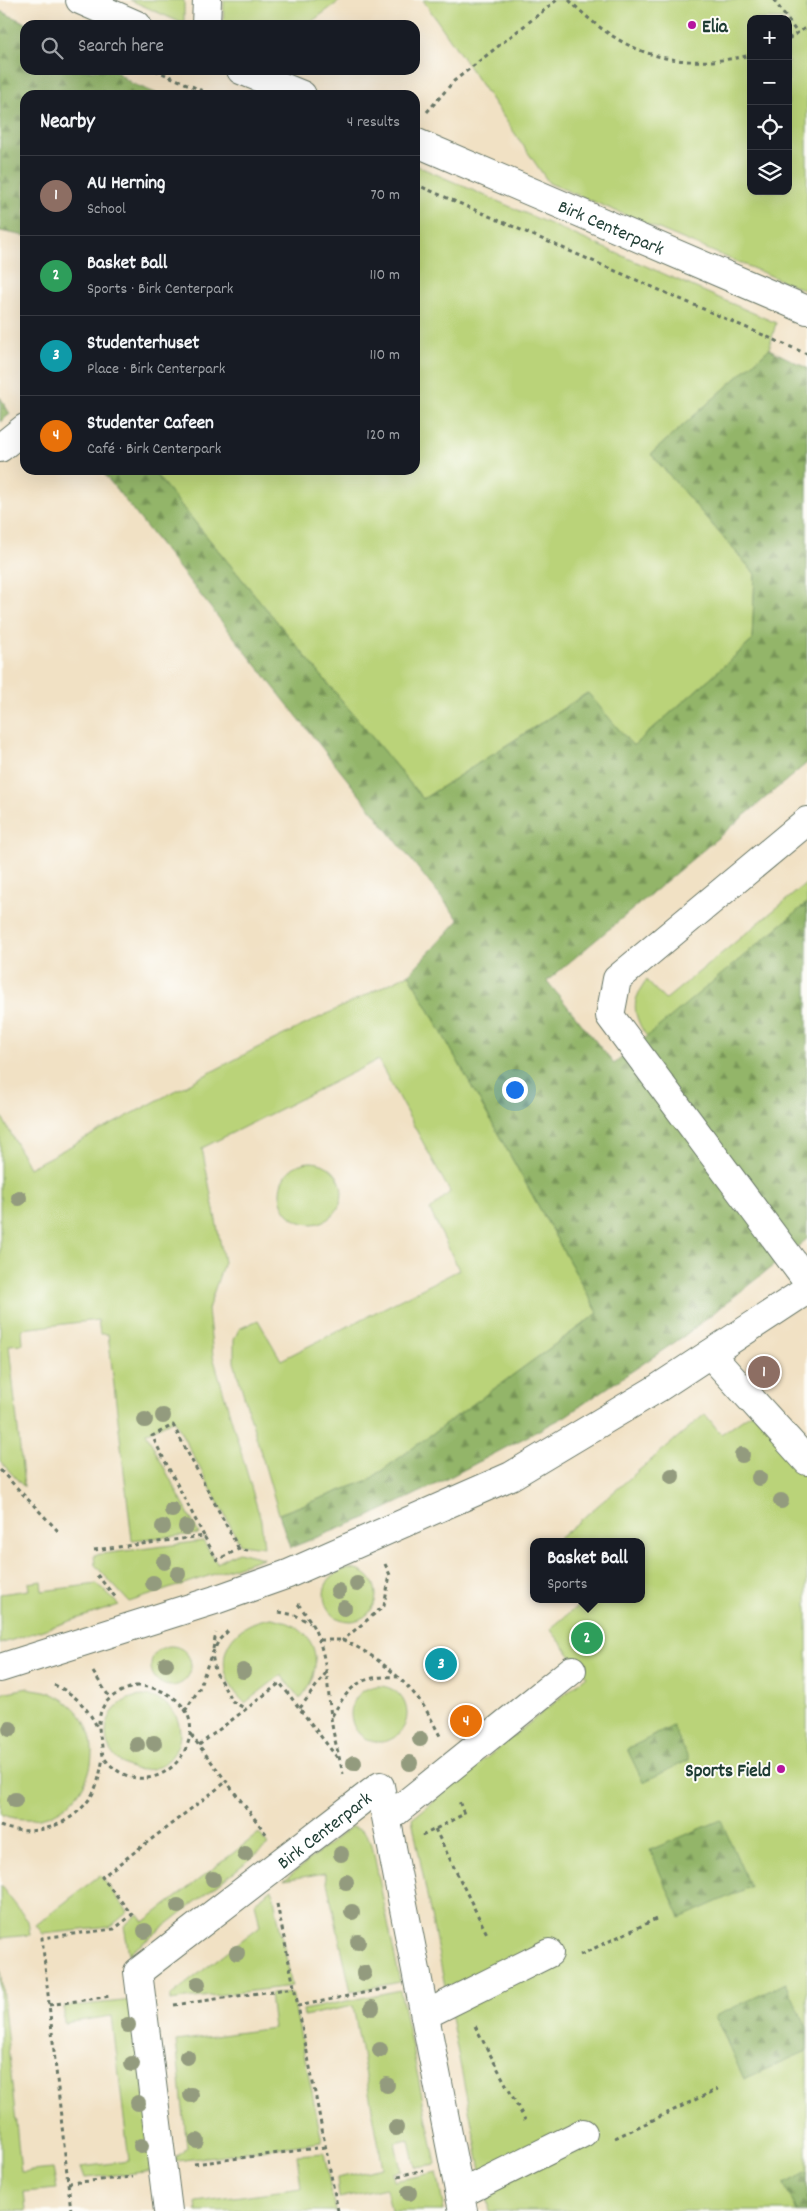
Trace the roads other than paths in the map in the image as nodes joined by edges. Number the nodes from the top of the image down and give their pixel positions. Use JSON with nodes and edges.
{"nodes":[{"id":1,"x":80,"y":0,"type":"edge"},
{"id":2,"x":207,"y":0,"type":"edge"},
{"id":3,"x":126,"y":20,"type":"edge"},
{"id":4,"x":206,"y":20,"type":"edge"},
{"id":5,"x":253,"y":75,"type":"edge"},
{"id":6,"x":290,"y":90,"type":"edge"},
{"id":7,"x":420,"y":130,"type":"edge"},
{"id":8,"x":807,"y":310,"type":"edge"},
{"id":9,"x":20,"y":432,"type":"edge"},
{"id":10,"x":0,"y":448,"type":"edge"},
{"id":11,"x":807,"y":821,"type":"edge"},
{"id":12,"x":807,"y":1280,"type":"edge"},
{"id":13,"x":807,"y":1290,"type":"edge"},
{"id":14,"x":710,"y":1354,"type":"junction"},
{"id":15,"x":807,"y":1461,"type":"edge"},
{"id":16,"x":0,"y":1668,"type":"edge"},
{"id":17,"x":572,"y":1670,"type":"dead end"},
{"id":18,"x":387,"y":1820,"type":"junction"},
{"id":19,"x":549,"y":1953,"type":"dead end"},
{"id":20,"x":425,"y":2015,"type":"junction"},
{"id":21,"x":583,"y":2133,"type":"dead end"},
{"id":22,"x":462,"y":2202,"type":"edge"},
{"id":23,"x":168,"y":2211,"type":"edge"}],
"edges":[{"from":1,"to":3,"type":"street"},
{"from":2,"to":4,"type":"street"},
{"from":5,"to":6,"type":"street"},
{"from":7,"to":8,"type":"street","name":"Birk Centerpark"},
{"from":9,"to":10,"type":"street"},
{"from":11,"to":12,"type":"street"},
{"from":13,"to":14,"type":"street"},
{"from":14,"to":15,"type":"street"},
{"from":14,"to":16,"type":"street"},
{"from":17,"to":18,"type":"street"},
{"from":18,"to":20,"type":"street","name":"Birk Centerpark"},
{"from":18,"to":23,"type":"street","name":"Birk Centerpark"},
{"from":19,"to":20,"type":"street"},
{"from":20,"to":22,"type":"street","name":"Birk Centerpark"},
{"from":21,"to":22,"type":"street"}]}
